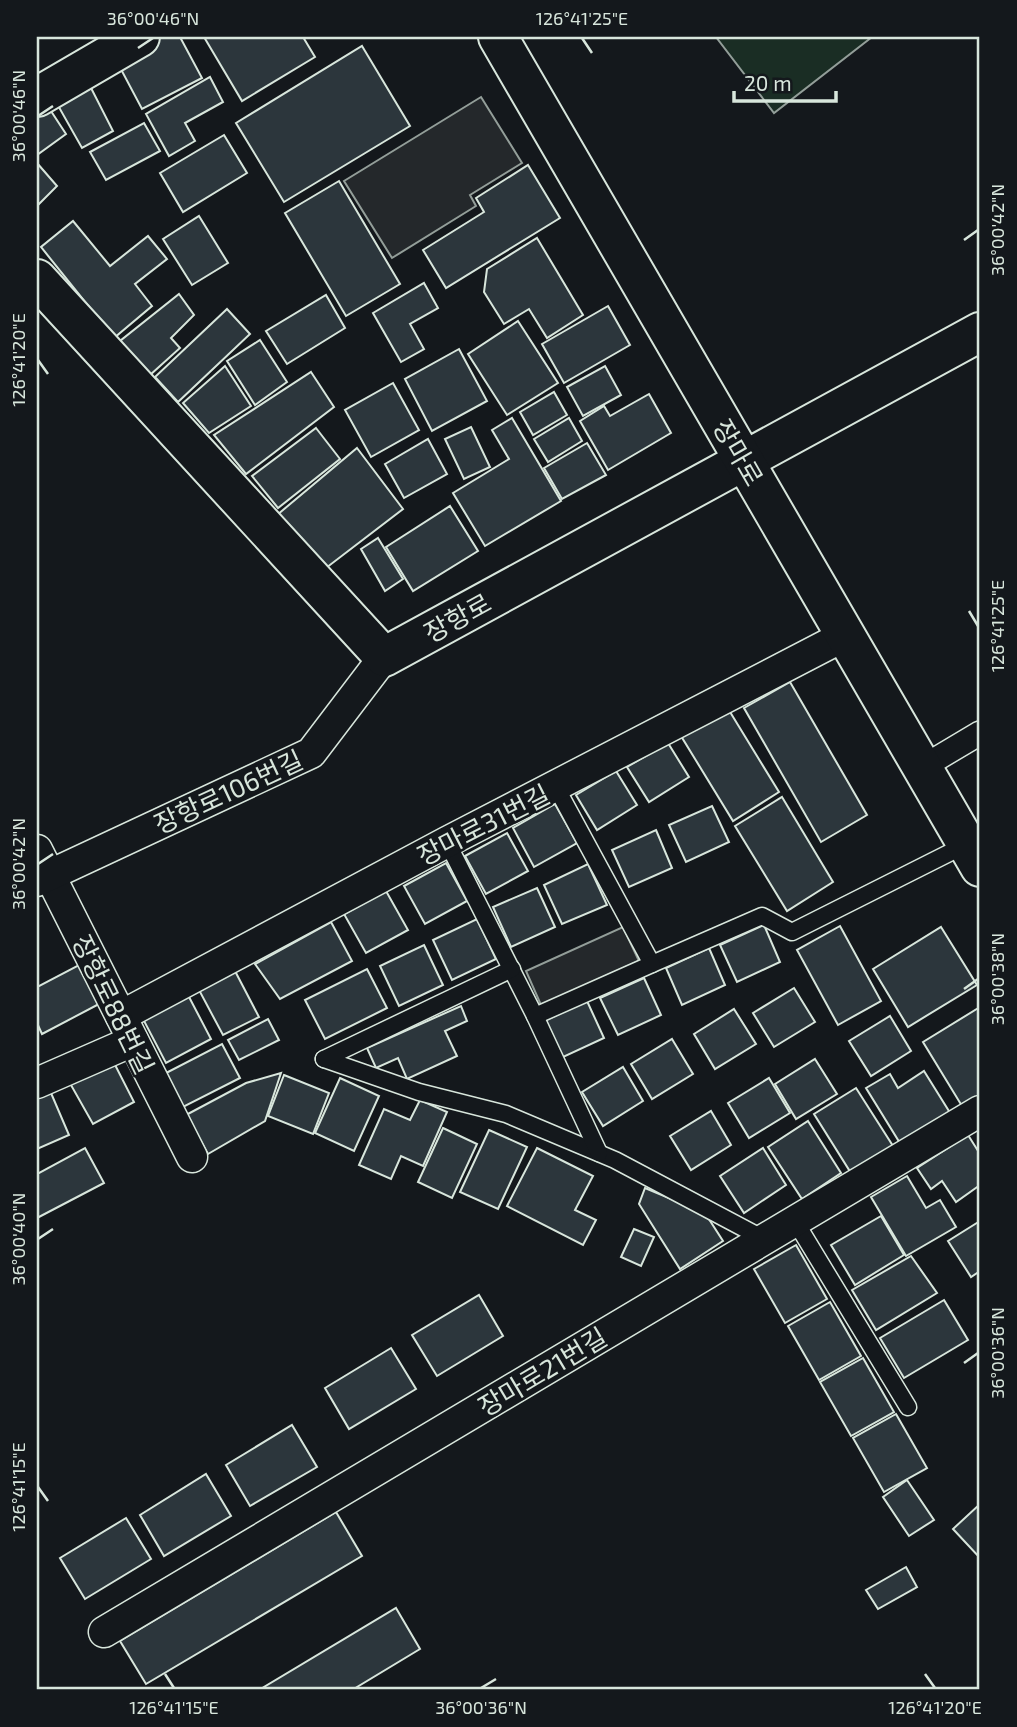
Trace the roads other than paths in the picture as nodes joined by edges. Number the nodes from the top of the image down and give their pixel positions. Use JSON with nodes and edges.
{"nodes":[{"id":1,"x":140,"y":37,"type":"edge"},
{"id":2,"x":498,"y":37,"type":"edge"},
{"id":3,"x":37,"y":97,"type":"edge"},
{"id":4,"x":37,"y":279,"type":"edge"},
{"id":5,"x":980,"y":332,"type":"edge"},
{"id":6,"x":744,"y":461,"type":"junction"},
{"id":7,"x":846,"y":635,"type":"junction"},
{"id":8,"x":384,"y":657,"type":"junction"},
{"id":9,"x":980,"y":733,"type":"edge"},
{"id":10,"x":923,"y":767,"type":"junction"},
{"id":11,"x":556,"y":787,"type":"junction"},
{"id":12,"x":447,"y":842,"type":"junction"},
{"id":13,"x":974,"y":856,"type":"edge"},
{"id":14,"x":41,"y":868,"type":"edge"},
{"id":15,"x":652,"y":964,"type":"junction"},
{"id":16,"x":512,"y":969,"type":"junction"},
{"id":17,"x":535,"y":1016,"type":"junction"},
{"id":18,"x":127,"y":1029,"type":"junction"},
{"id":19,"x":37,"y":1083,"type":"edge"},
{"id":20,"x":980,"y":1111,"type":"edge"},
{"id":21,"x":599,"y":1153,"type":"junction"},
{"id":22,"x":192,"y":1157,"type":"dead end"},
{"id":23,"x":795,"y":1221,"type":"junction"},
{"id":24,"x":764,"y":1239,"type":"junction"},
{"id":25,"x":908,"y":1407,"type":"dead end"},
{"id":26,"x":104,"y":1632,"type":"dead end"}],
"edges":[{"from":1,"to":3,"type":"street"},
{"from":2,"to":6,"type":"street","name":"장마로"},
{"from":4,"to":8,"type":"street"},
{"from":5,"to":6,"type":"street","name":"장항로"},
{"from":6,"to":7,"type":"street","name":"장마로"},
{"from":6,"to":8,"type":"street","name":"장항로"},
{"from":7,"to":10,"type":"street","name":"장마로"},
{"from":7,"to":11,"type":"street","name":"장마로31번길"},
{"from":8,"to":14,"type":"street","name":"장항로106번길"},
{"from":9,"to":10,"type":"street"},
{"from":10,"to":13,"type":"street","name":"장마로"},
{"from":11,"to":12,"type":"street","name":"장마로31번길"},
{"from":11,"to":15,"type":"lane"},
{"from":12,"to":16,"type":"lane"},
{"from":12,"to":18,"type":"street","name":"장마로31번길"},
{"from":13,"to":15,"type":"lane"},
{"from":14,"to":18,"type":"street","name":"장항로88번길"},
{"from":15,"to":17,"type":"lane"},
{"from":16,"to":17,"type":"lane"},
{"from":16,"to":21,"type":"lane"},
{"from":17,"to":21,"type":"lane"},
{"from":18,"to":19,"type":"street","name":"장마로31번길"},
{"from":18,"to":22,"type":"street","name":"장항로88번길"},
{"from":20,"to":23,"type":"street","name":"장마로21번길"},
{"from":21,"to":24,"type":"lane"},
{"from":23,"to":24,"type":"street","name":"장마로21번길"},
{"from":23,"to":25,"type":"lane"},
{"from":24,"to":26,"type":"street","name":"장마로21번길"}]}
